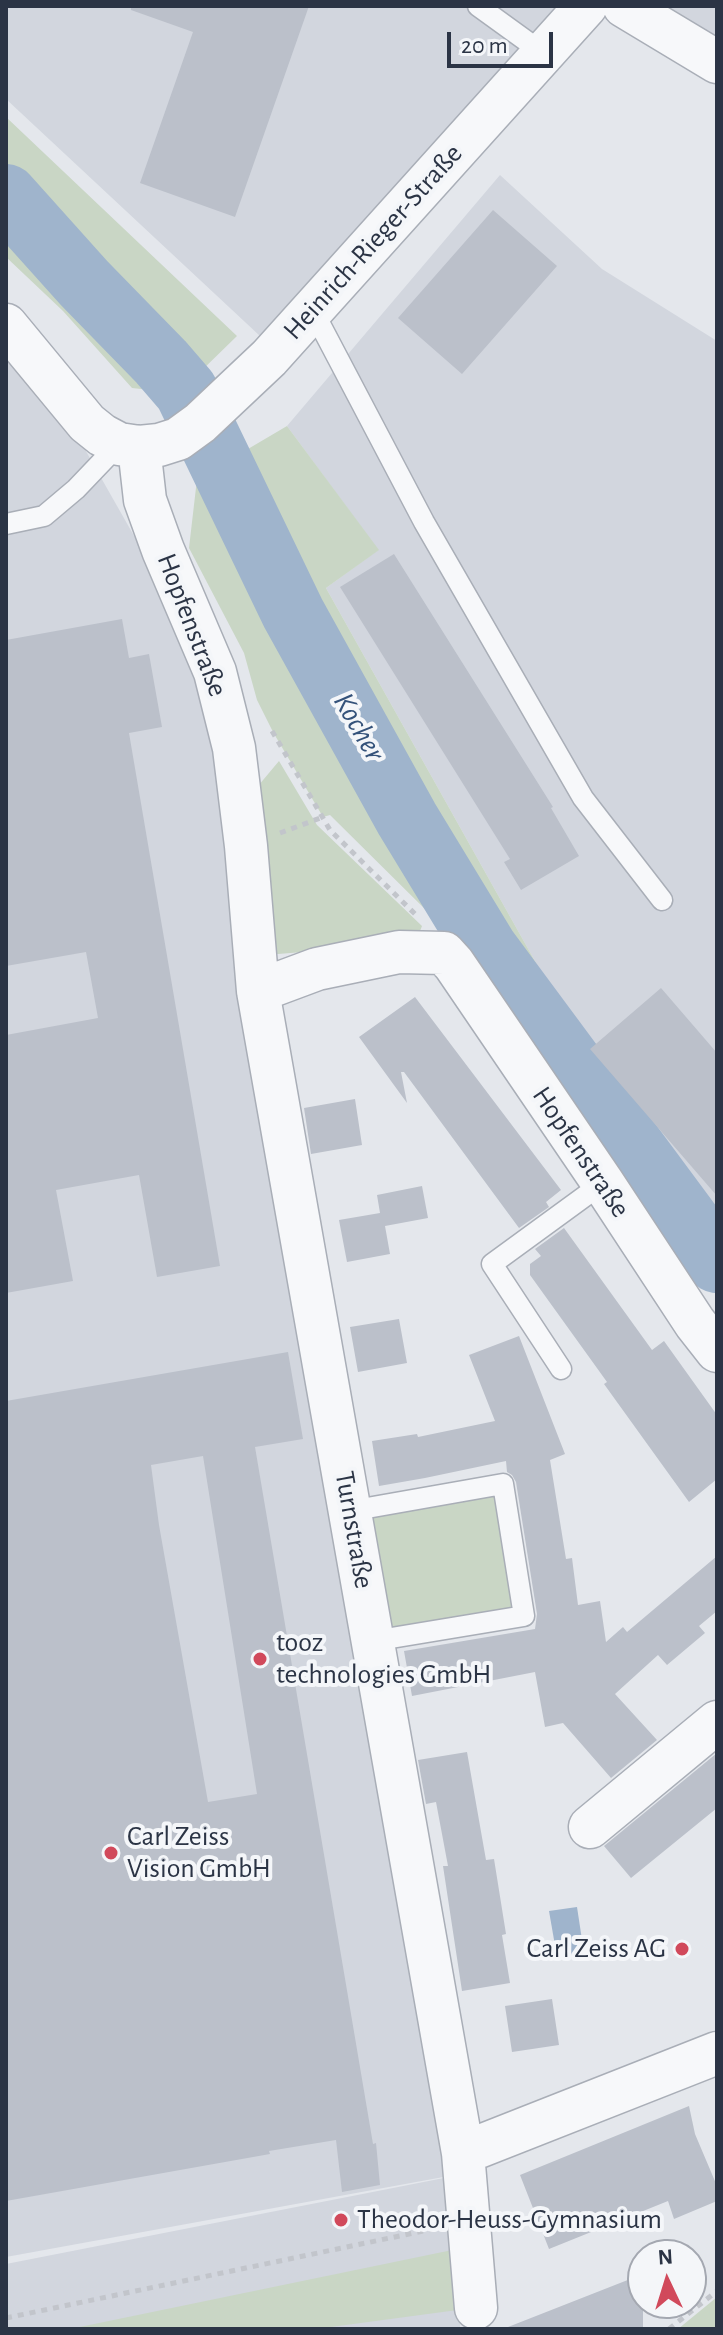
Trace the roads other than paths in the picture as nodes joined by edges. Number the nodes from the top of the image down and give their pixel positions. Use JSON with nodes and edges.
{"nodes":[{"id":1,"x":478,"y":6,"type":"edge"},
{"id":2,"x":586,"y":6,"type":"edge"},
{"id":3,"x":624,"y":6,"type":"edge"},
{"id":4,"x":543,"y":53,"type":"junction"},
{"id":5,"x":717,"y":62,"type":"edge"},
{"id":6,"x":312,"y":309,"type":"junction"},
{"id":7,"x":6,"y":325,"type":"edge"},
{"id":8,"x":146,"y":443,"type":"junction"},
{"id":9,"x":6,"y":524,"type":"edge"},
{"id":10,"x":662,"y":900,"type":"dead end"},
{"id":11,"x":258,"y":991,"type":"junction"},
{"id":12,"x":603,"y":1183,"type":"junction"},
{"id":13,"x":717,"y":1351,"type":"edge"},
{"id":14,"x":561,"y":1369,"type":"dead end"},
{"id":15,"x":350,"y":1511,"type":"junction"},
{"id":16,"x":373,"y":1641,"type":"junction"},
{"id":17,"x":717,"y":1722,"type":"edge"},
{"id":18,"x":590,"y":1827,"type":"dead end"},
{"id":19,"x":717,"y":2053,"type":"edge"},
{"id":20,"x":463,"y":2153,"type":"junction"},
{"id":21,"x":476,"y":2308,"type":"dead end"}],
"edges":[{"from":1,"to":4,"type":"lane"},
{"from":2,"to":4,"type":"street","name":"Heinrich-Rieger-Straße"},
{"from":3,"to":5,"type":"street"},
{"from":4,"to":6,"type":"street","name":"Heinrich-Rieger-Straße"},
{"from":6,"to":8,"type":"street","name":"Heinrich-Rieger-Straße"},
{"from":6,"to":10,"type":"lane"},
{"from":7,"to":8,"type":"street"},
{"from":8,"to":9,"type":"lane"},
{"from":8,"to":11,"type":"street","name":"Hopfenstraße"},
{"from":11,"to":12,"type":"street","name":"Hopfenstraße"},
{"from":11,"to":15,"type":"street","name":"Turnstraße"},
{"from":12,"to":13,"type":"street","name":"Hopfenstraße"},
{"from":12,"to":14,"type":"lane"},
{"from":15,"to":16,"type":"street","name":"Turnstraße"},
{"from":15,"to":16,"type":"lane"},
{"from":16,"to":20,"type":"street","name":"Turnstraße"},
{"from":17,"to":18,"type":"street"},
{"from":19,"to":20,"type":"street"},
{"from":20,"to":21,"type":"street","name":"Turnstraße"}]}
